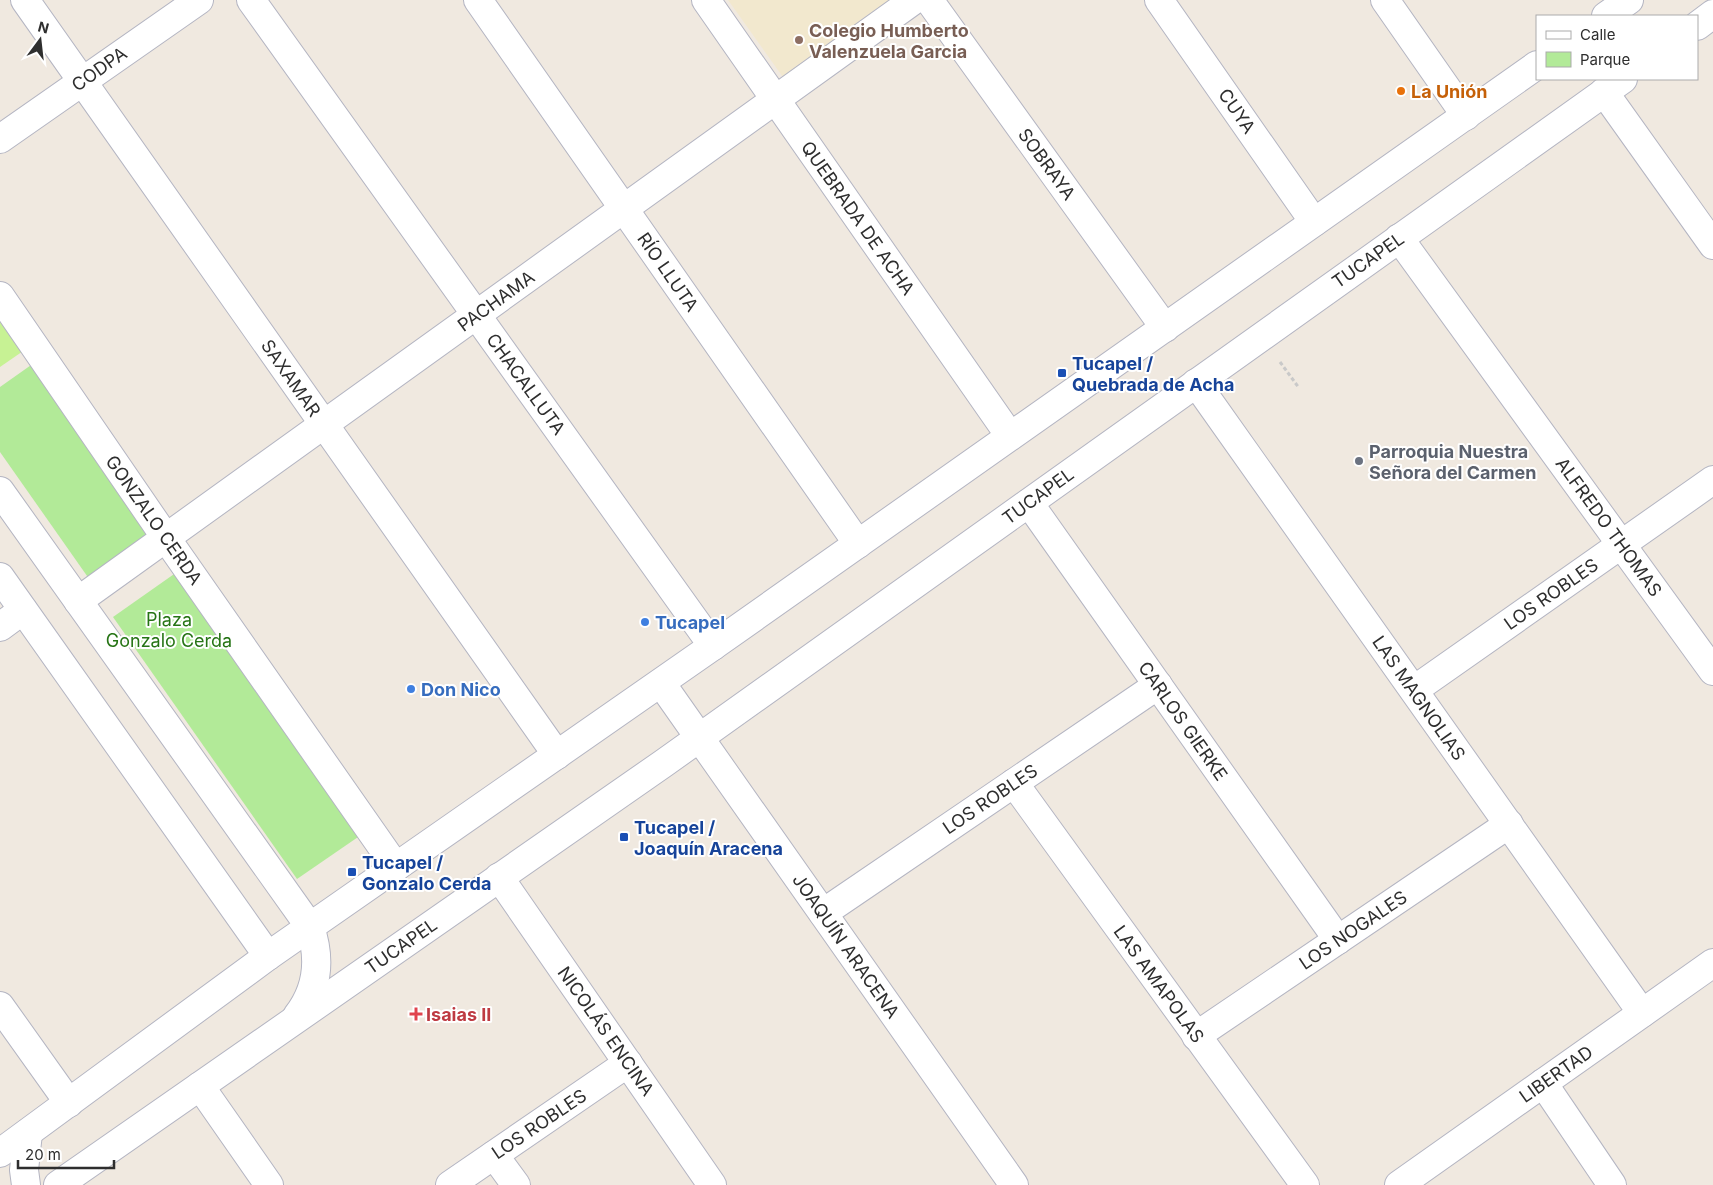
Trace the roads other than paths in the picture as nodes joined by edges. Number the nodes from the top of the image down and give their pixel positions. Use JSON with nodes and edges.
{"nodes":[{"id":1,"x":25,"y":0,"type":"edge"},
{"id":2,"x":199,"y":0,"type":"edge"},
{"id":3,"x":251,"y":0,"type":"edge"},
{"id":4,"x":478,"y":0,"type":"edge"},
{"id":5,"x":706,"y":0,"type":"edge"},
{"id":6,"x":914,"y":0,"type":"edge"},
{"id":7,"x":930,"y":0,"type":"edge"},
{"id":8,"x":1159,"y":0,"type":"edge"},
{"id":9,"x":1385,"y":0,"type":"edge"},
{"id":10,"x":1713,"y":14,"type":"edge"},
{"id":11,"x":1698,"y":25,"type":"edge"},
{"id":12,"x":1536,"y":66,"type":"edge"},
{"id":13,"x":82,"y":81,"type":"junction"},
{"id":14,"x":1614,"y":86,"type":"edge"},
{"id":15,"x":775,"y":100,"type":"junction"},
{"id":16,"x":1466,"y":116,"type":"junction"},
{"id":17,"x":0,"y":139,"type":"edge"},
{"id":18,"x":624,"y":209,"type":"junction"},
{"id":19,"x":1314,"y":222,"type":"junction"},
{"id":20,"x":1400,"y":238,"type":"junction"},
{"id":21,"x":1713,"y":245,"type":"edge"},
{"id":22,"x":0,"y":296,"type":"edge"},
{"id":23,"x":476,"y":315,"type":"junction"},
{"id":24,"x":1165,"y":328,"type":"junction"},
{"id":25,"x":1196,"y":383,"type":"junction"},
{"id":26,"x":324,"y":424,"type":"junction"},
{"id":27,"x":1010,"y":436,"type":"junction"},
{"id":28,"x":1713,"y":480,"type":"edge"},
{"id":29,"x":0,"y":491,"type":"edge"},
{"id":30,"x":1029,"y":503,"type":"junction"},
{"id":31,"x":166,"y":538,"type":"junction"},
{"id":32,"x":858,"y":544,"type":"junction"},
{"id":33,"x":1622,"y":544,"type":"junction"},
{"id":34,"x":0,"y":577,"type":"edge"},
{"id":35,"x":78,"y":601,"type":"junction"},
{"id":36,"x":23,"y":610,"type":"junction"},
{"id":37,"x":0,"y":627,"type":"edge"},
{"id":38,"x":713,"y":646,"type":"junction"},
{"id":39,"x":1713,"y":671,"type":"edge"},
{"id":40,"x":661,"y":683,"type":"junction"},
{"id":41,"x":1158,"y":685,"type":"junction"},
{"id":42,"x":1414,"y":690,"type":"junction"},
{"id":43,"x":700,"y":737,"type":"junction"},
{"id":44,"x":557,"y":755,"type":"junction"},
{"id":45,"x":1014,"y":783,"type":"junction"},
{"id":46,"x":1509,"y":824,"type":"junction"},
{"id":47,"x":396,"y":867,"type":"junction"},
{"id":48,"x":499,"y":877,"type":"junction"},
{"id":49,"x":823,"y":913,"type":"junction"},
{"id":50,"x":310,"y":927,"type":"junction"},
{"id":51,"x":1338,"y":940,"type":"junction"},
{"id":52,"x":268,"y":956,"type":"junction"},
{"id":53,"x":1713,"y":963,"type":"edge"},
{"id":54,"x":0,"y":1006,"type":"edge"},
{"id":55,"x":1642,"y":1013,"type":"junction"},
{"id":56,"x":293,"y":1021,"type":"junction"},
{"id":57,"x":1196,"y":1036,"type":"junction"},
{"id":58,"x":628,"y":1063,"type":"junction"},
{"id":59,"x":1543,"y":1083,"type":"junction"},
{"id":60,"x":200,"y":1086,"type":"junction"},
{"id":61,"x":68,"y":1103,"type":"junction"},
{"id":62,"x":28,"y":1133,"type":"junction"},
{"id":63,"x":0,"y":1153,"type":"edge"},
{"id":64,"x":494,"y":1155,"type":"junction"},
{"id":65,"x":1009,"y":1183,"type":"edge"},
{"id":66,"x":26,"y":1185,"type":"edge"},
{"id":67,"x":58,"y":1185,"type":"edge"},
{"id":68,"x":270,"y":1185,"type":"edge"},
{"id":69,"x":450,"y":1185,"type":"edge"},
{"id":70,"x":516,"y":1185,"type":"edge"},
{"id":71,"x":712,"y":1185,"type":"edge"},
{"id":72,"x":1305,"y":1185,"type":"edge"},
{"id":73,"x":1399,"y":1185,"type":"edge"},
{"id":74,"x":1612,"y":1185,"type":"edge"}],
"edges":[{"from":1,"to":13,"type":"street","name":"SAXAMAR"},
{"from":2,"to":13,"type":"street","name":"CODPA"},
{"from":3,"to":23,"type":"street","name":"CHACALLUTA"},
{"from":4,"to":18,"type":"street","name":"RÍO LLUTA"},
{"from":5,"to":15,"type":"street","name":"QUEBRADA DE ACHA"},
{"from":6,"to":15,"type":"street","name":"PACHAMA"},
{"from":7,"to":24,"type":"street","name":"SOBRAYA"},
{"from":8,"to":19,"type":"street","name":"CUYA"},
{"from":9,"to":16,"type":"street"},
{"from":10,"to":11,"type":"street"},
{"from":12,"to":16,"type":"street"},
{"from":13,"to":17,"type":"street","name":"CODPA"},
{"from":13,"to":26,"type":"street","name":"SAXAMAR"},
{"from":14,"to":20,"type":"street","name":"TUCAPEL"},
{"from":14,"to":21,"type":"street"},
{"from":15,"to":18,"type":"street","name":"PACHAMA"},
{"from":15,"to":27,"type":"street","name":"QUEBRADA DE ACHA"},
{"from":16,"to":19,"type":"street"},
{"from":18,"to":23,"type":"street","name":"PACHAMA"},
{"from":18,"to":32,"type":"street","name":"RÍO LLUTA"},
{"from":19,"to":24,"type":"street"},
{"from":20,"to":25,"type":"street","name":"TUCAPEL"},
{"from":20,"to":33,"type":"street","name":"ALFREDO THOMAS"},
{"from":22,"to":31,"type":"street","name":"GONZALO CERDA"},
{"from":23,"to":26,"type":"street","name":"PACHAMA"},
{"from":23,"to":38,"type":"street","name":"CHACALLUTA"},
{"from":24,"to":27,"type":"street"},
{"from":25,"to":30,"type":"street","name":"TUCAPEL"},
{"from":25,"to":42,"type":"street","name":"LAS MAGNOLIAS"},
{"from":26,"to":31,"type":"street","name":"PACHAMA"},
{"from":26,"to":44,"type":"street","name":"SAXAMAR"},
{"from":27,"to":32,"type":"street"},
{"from":28,"to":33,"type":"street","name":"LOS ROBLES"},
{"from":29,"to":35,"type":"street"},
{"from":30,"to":41,"type":"street","name":"CARLOS GIERKE"},
{"from":30,"to":43,"type":"street","name":"TUCAPEL"},
{"from":31,"to":35,"type":"street","name":"PACHAMA"},
{"from":31,"to":47,"type":"street","name":"GONZALO CERDA"},
{"from":32,"to":38,"type":"street"},
{"from":33,"to":39,"type":"street","name":"ALFREDO THOMAS"},
{"from":33,"to":42,"type":"street","name":"LOS ROBLES"},
{"from":34,"to":36,"type":"street"},
{"from":35,"to":50,"type":"street"},
{"from":36,"to":37,"type":"street"},
{"from":36,"to":52,"type":"street"},
{"from":38,"to":40,"type":"street"},
{"from":40,"to":43,"type":"street","name":"JOAQUÍN ARACENA"},
{"from":40,"to":44,"type":"street"},
{"from":41,"to":45,"type":"street","name":"LOS ROBLES"},
{"from":41,"to":51,"type":"street","name":"CARLOS GIERKE"},
{"from":42,"to":46,"type":"street","name":"LAS MAGNOLIAS"},
{"from":43,"to":48,"type":"street","name":"TUCAPEL"},
{"from":43,"to":49,"type":"street","name":"JOAQUÍN ARACENA"},
{"from":44,"to":47,"type":"street"},
{"from":45,"to":49,"type":"street","name":"LOS ROBLES"},
{"from":45,"to":57,"type":"street","name":"LAS AMAPOLAS"},
{"from":46,"to":51,"type":"street","name":"LOS NOGALES"},
{"from":46,"to":55,"type":"street","name":"LAS MAGNOLIAS"},
{"from":47,"to":50,"type":"street"},
{"from":48,"to":56,"type":"street","name":"TUCAPEL"},
{"from":48,"to":58,"type":"street","name":"NICOLÁS ENCINA"},
{"from":49,"to":65,"type":"street","name":"JOAQUÍN ARACENA"},
{"from":50,"to":52,"type":"street"},
{"from":50,"to":56,"type":"street"},
{"from":51,"to":57,"type":"street","name":"LOS NOGALES"},
{"from":52,"to":61,"type":"street"},
{"from":53,"to":55,"type":"street","name":"LIBERTAD"},
{"from":54,"to":61,"type":"street"},
{"from":55,"to":59,"type":"street","name":"LIBERTAD"},
{"from":56,"to":60,"type":"street","name":"TUCAPEL"},
{"from":57,"to":72,"type":"street","name":"LAS AMAPOLAS"},
{"from":58,"to":64,"type":"street","name":"LOS ROBLES"},
{"from":58,"to":71,"type":"street","name":"NICOLÁS ENCINA"},
{"from":59,"to":73,"type":"street","name":"LIBERTAD"},
{"from":59,"to":74,"type":"street"},
{"from":60,"to":67,"type":"street","name":"TUCAPEL"},
{"from":60,"to":68,"type":"street"},
{"from":61,"to":62,"type":"street"},
{"from":62,"to":63,"type":"street"},
{"from":62,"to":66,"type":"street"},
{"from":64,"to":69,"type":"street","name":"LOS ROBLES"},
{"from":64,"to":70,"type":"street"}]}
